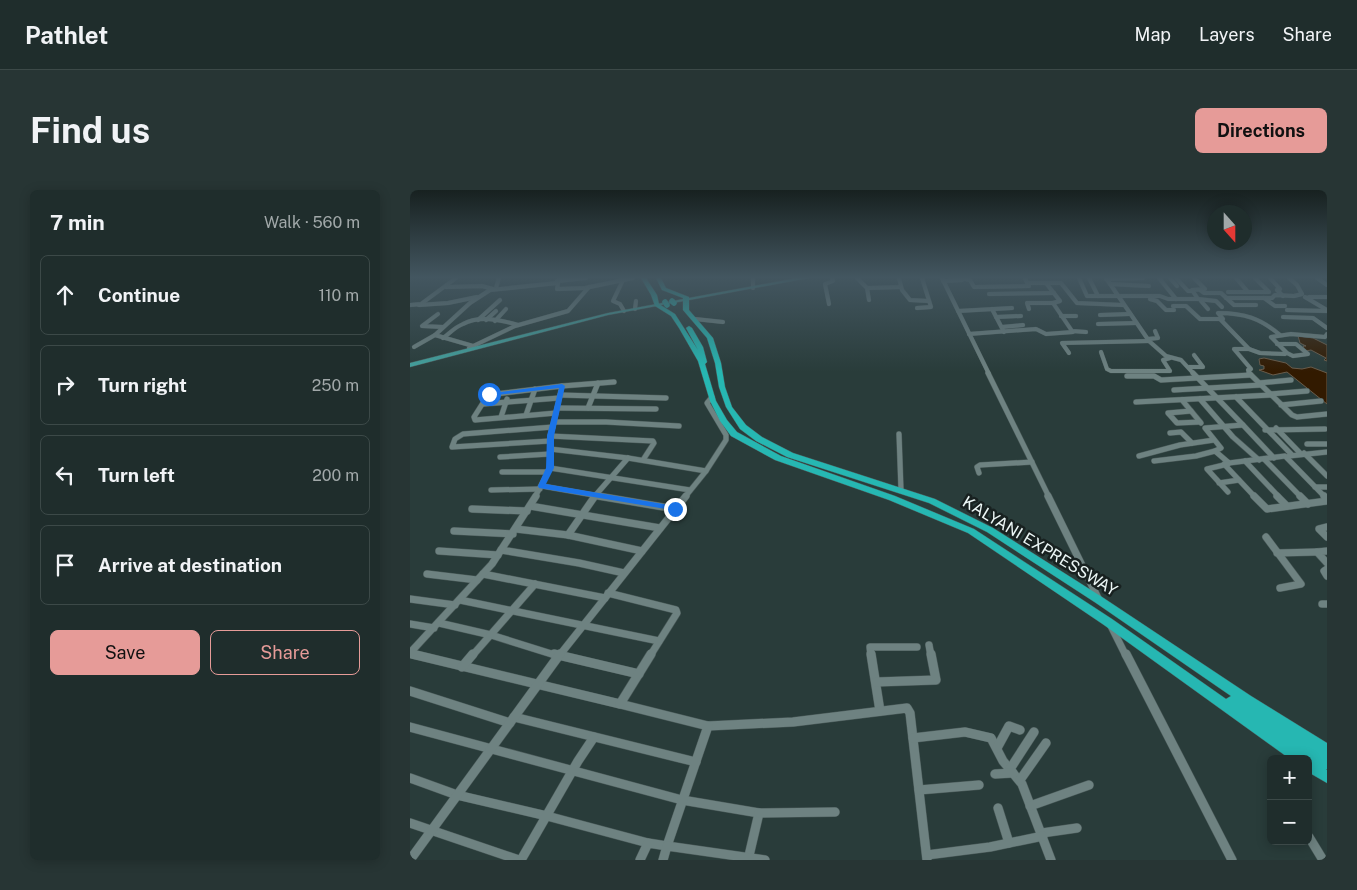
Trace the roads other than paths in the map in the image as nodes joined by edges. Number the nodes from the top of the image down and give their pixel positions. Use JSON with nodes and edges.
{"nodes":[{"id":1,"x":463,"y":309,"type":"edge"},
{"id":2,"x":490,"y":309,"type":"edge"},
{"id":3,"x":506,"y":309,"type":"dead end"},
{"id":4,"x":570,"y":309,"type":"edge"},
{"id":5,"x":623,"y":309,"type":"edge"},
{"id":6,"x":634,"y":309,"type":"edge"},
{"id":7,"x":670,"y":309,"type":"edge"},
{"id":8,"x":673,"y":309,"type":"edge"},
{"id":9,"x":674,"y":309,"type":"edge"},
{"id":10,"x":686,"y":309,"type":"edge"},
{"id":11,"x":987,"y":309,"type":"edge"},
{"id":12,"x":992,"y":309,"type":"edge"},
{"id":13,"x":1057,"y":309,"type":"edge"},
{"id":14,"x":1126,"y":309,"type":"edge"},
{"id":15,"x":1189,"y":309,"type":"edge"},
{"id":16,"x":1288,"y":310,"type":"dead end"},
{"id":17,"x":496,"y":311,"type":"dead end"},
{"id":18,"x":958,"y":311,"type":"joint"},
{"id":19,"x":1327,"y":311,"type":"edge"},
{"id":20,"x":624,"y":312,"type":"junction"},
{"id":21,"x":438,"y":314,"type":"dead end"},
{"id":22,"x":1130,"y":314,"type":"junction"},
{"id":23,"x":445,"y":315,"type":"dead end"},
{"id":24,"x":455,"y":315,"type":"junction"},
{"id":25,"x":1100,"y":315,"type":"dead end"},
{"id":26,"x":1021,"y":316,"type":"dead end"},
{"id":27,"x":1061,"y":316,"type":"junction"},
{"id":28,"x":1076,"y":316,"type":"dead end"},
{"id":29,"x":996,"y":317,"type":"junction"},
{"id":30,"x":1284,"y":317,"type":"dead end"},
{"id":31,"x":695,"y":318,"type":"junction"},
{"id":32,"x":1220,"y":319,"type":"junction"},
{"id":33,"x":1315,"y":319,"type":"junction"},
{"id":34,"x":1325,"y":319,"type":"dead end"},
{"id":35,"x":478,"y":320,"type":"junction"},
{"id":36,"x":486,"y":320,"type":"junction"},
{"id":37,"x":495,"y":321,"type":"junction"},
{"id":38,"x":723,"y":322,"type":"dead end"},
{"id":39,"x":1098,"y":324,"type":"dead end"},
{"id":40,"x":1136,"y":324,"type":"junction"},
{"id":41,"x":518,"y":325,"type":"junction"},
{"id":42,"x":443,"y":326,"type":"junction"},
{"id":43,"x":1023,"y":326,"type":"dead end"},
{"id":44,"x":1002,"y":327,"type":"junction"},
{"id":45,"x":1327,"y":328,"type":"edge"},
{"id":46,"x":1154,"y":331,"type":"dead end"},
{"id":47,"x":1004,"y":332,"type":"junction"},
{"id":48,"x":1073,"y":332,"type":"junction"},
{"id":49,"x":1086,"y":332,"type":"dead end"},
{"id":50,"x":969,"y":334,"type":"junction"},
{"id":51,"x":435,"y":335,"type":"junction"},
{"id":52,"x":1280,"y":336,"type":"junction"},
{"id":53,"x":1326,"y":337,"type":"edge"},
{"id":54,"x":443,"y":338,"type":"junction"},
{"id":55,"x":1148,"y":340,"type":"junction"},
{"id":56,"x":1277,"y":344,"type":"junction"},
{"id":57,"x":472,"y":346,"type":"junction"},
{"id":58,"x":414,"y":347,"type":"dead end"},
{"id":59,"x":1249,"y":349,"type":"junction"},
{"id":60,"x":464,"y":351,"type":"junction"},
{"id":61,"x":1101,"y":352,"type":"dead end"},
{"id":62,"x":1069,"y":353,"type":"dead end"},
{"id":63,"x":1287,"y":353,"type":"junction"},
{"id":64,"x":1194,"y":355,"type":"dead end"},
{"id":65,"x":1171,"y":358,"type":"junction"},
{"id":66,"x":410,"y":365,"type":"edge"},
{"id":67,"x":1189,"y":368,"type":"junction"},
{"id":68,"x":1251,"y":375,"type":"junction"},
{"id":69,"x":1127,"y":376,"type":"dead end"},
{"id":70,"x":1199,"y":378,"type":"junction"},
{"id":71,"x":1291,"y":380,"type":"dead end"},
{"id":72,"x":614,"y":382,"type":"dead end"},
{"id":73,"x":598,"y":383,"type":"junction"},
{"id":74,"x":1260,"y":384,"type":"junction"},
{"id":75,"x":562,"y":386,"type":"junction"},
{"id":76,"x":1208,"y":387,"type":"junction"},
{"id":77,"x":535,"y":389,"type":"junction"},
{"id":78,"x":1174,"y":390,"type":"dead end"},
{"id":79,"x":511,"y":391,"type":"junction"},
{"id":80,"x":1307,"y":391,"type":"dead end"},
{"id":81,"x":1270,"y":394,"type":"junction"},
{"id":82,"x":592,"y":395,"type":"junction"},
{"id":83,"x":712,"y":396,"type":"junction"},
{"id":84,"x":560,"y":397,"type":"junction"},
{"id":85,"x":1236,"y":397,"type":"junction"},
{"id":86,"x":666,"y":398,"type":"dead end"},
{"id":87,"x":1217,"y":398,"type":"junction"},
{"id":88,"x":1200,"y":399,"type":"junction"},
{"id":89,"x":531,"y":400,"type":"junction"},
{"id":90,"x":1182,"y":400,"type":"junction"},
{"id":91,"x":506,"y":402,"type":"junction"},
{"id":92,"x":1136,"y":402,"type":"dead end"},
{"id":93,"x":1321,"y":402,"type":"dead end"},
{"id":94,"x":483,"y":404,"type":"junction"},
{"id":95,"x":1281,"y":405,"type":"junction"},
{"id":96,"x":588,"y":408,"type":"junction"},
{"id":97,"x":610,"y":408,"type":"junction"},
{"id":98,"x":656,"y":408,"type":"dead end"},
{"id":99,"x":556,"y":410,"type":"junction"},
{"id":100,"x":1191,"y":411,"type":"junction"},
{"id":101,"x":1327,"y":414,"type":"edge"},
{"id":102,"x":526,"y":415,"type":"junction"},
{"id":103,"x":1312,"y":416,"type":"junction"},
{"id":104,"x":501,"y":417,"type":"junction"},
{"id":105,"x":1256,"y":420,"type":"junction"},
{"id":106,"x":606,"y":422,"type":"junction"},
{"id":107,"x":1200,"y":422,"type":"junction"},
{"id":108,"x":1241,"y":424,"type":"junction"},
{"id":109,"x":553,"y":425,"type":"junction"},
{"id":110,"x":679,"y":426,"type":"dead end"},
{"id":111,"x":1224,"y":427,"type":"junction"},
{"id":112,"x":1205,"y":428,"type":"junction"},
{"id":113,"x":1276,"y":428,"type":"junction"},
{"id":114,"x":1326,"y":429,"type":"edge"},
{"id":115,"x":1265,"y":430,"type":"junction"},
{"id":116,"x":1170,"y":433,"type":"dead end"},
{"id":117,"x":899,"y":434,"type":"dead end"},
{"id":118,"x":550,"y":438,"type":"junction"},
{"id":119,"x":1214,"y":440,"type":"junction"},
{"id":120,"x":1192,"y":443,"type":"junction"},
{"id":121,"x":1306,"y":444,"type":"dead end"},
{"id":122,"x":1327,"y":444,"type":"edge"},
{"id":123,"x":550,"y":451,"type":"junction"},
{"id":124,"x":1215,"y":451,"type":"junction"},
{"id":125,"x":1302,"y":453,"type":"junction"},
{"id":126,"x":1327,"y":453,"type":"edge"},
{"id":127,"x":1139,"y":456,"type":"dead end"},
{"id":128,"x":1289,"y":456,"type":"junction"},
{"id":129,"x":500,"y":457,"type":"dead end"},
{"id":130,"x":628,"y":458,"type":"junction"},
{"id":131,"x":1274,"y":458,"type":"junction"},
{"id":132,"x":1262,"y":459,"type":"junction"},
{"id":133,"x":643,"y":460,"type":"junction"},
{"id":134,"x":1154,"y":461,"type":"dead end"},
{"id":135,"x":1245,"y":461,"type":"junction"},
{"id":136,"x":1032,"y":462,"type":"junction"},
{"id":137,"x":1227,"y":464,"type":"junction"},
{"id":138,"x":549,"y":470,"type":"junction"},
{"id":139,"x":706,"y":471,"type":"junction"},
{"id":140,"x":502,"y":472,"type":"dead end"},
{"id":141,"x":978,"y":473,"type":"dead end"},
{"id":142,"x":611,"y":476,"type":"junction"},
{"id":143,"x":1327,"y":476,"type":"edge"},
{"id":144,"x":1239,"y":480,"type":"junction"},
{"id":145,"x":1219,"y":483,"type":"junction"},
{"id":146,"x":1315,"y":487,"type":"junction"},
{"id":147,"x":1327,"y":487,"type":"edge"},
{"id":148,"x":541,"y":488,"type":"junction"},
{"id":149,"x":491,"y":490,"type":"dead end"},
{"id":150,"x":690,"y":490,"type":"junction"},
{"id":151,"x":901,"y":490,"type":"junction"},
{"id":152,"x":1228,"y":492,"type":"dead end"},
{"id":153,"x":595,"y":495,"type":"junction"},
{"id":154,"x":1327,"y":500,"type":"edge"},
{"id":155,"x":1308,"y":504,"type":"junction"},
{"id":156,"x":1287,"y":506,"type":"junction"},
{"id":157,"x":472,"y":509,"type":"dead end"},
{"id":158,"x":529,"y":509,"type":"junction"},
{"id":159,"x":675,"y":509,"type":"junction"},
{"id":160,"x":581,"y":514,"type":"junction"},
{"id":161,"x":1327,"y":527,"type":"edge"},
{"id":162,"x":660,"y":528,"type":"junction"},
{"id":163,"x":454,"y":531,"type":"dead end"},
{"id":164,"x":514,"y":531,"type":"junction"},
{"id":165,"x":568,"y":534,"type":"junction"},
{"id":166,"x":1266,"y":537,"type":"dead end"},
{"id":167,"x":1327,"y":537,"type":"edge"},
{"id":168,"x":439,"y":551,"type":"dead end"},
{"id":169,"x":642,"y":551,"type":"junction"},
{"id":170,"x":1327,"y":551,"type":"edge"},
{"id":171,"x":1317,"y":552,"type":"junction"},
{"id":172,"x":499,"y":553,"type":"junction"},
{"id":173,"x":1277,"y":553,"type":"junction"},
{"id":174,"x":1327,"y":563,"type":"edge"},
{"id":175,"x":1327,"y":569,"type":"edge"},
{"id":176,"x":624,"y":573,"type":"junction"},
{"id":177,"x":427,"y":574,"type":"dead end"},
{"id":178,"x":1327,"y":576,"type":"edge"},
{"id":179,"x":480,"y":577,"type":"junction"},
{"id":180,"x":535,"y":584,"type":"junction"},
{"id":181,"x":1280,"y":588,"type":"dead end"},
{"id":182,"x":607,"y":596,"type":"junction"},
{"id":183,"x":410,"y":599,"type":"edge"},
{"id":184,"x":1099,"y":600,"type":"junction"},
{"id":185,"x":458,"y":602,"type":"junction"},
{"id":186,"x":510,"y":611,"type":"junction"},
{"id":187,"x":1108,"y":622,"type":"junction"},
{"id":188,"x":410,"y":624,"type":"edge"},
{"id":189,"x":436,"y":625,"type":"junction"},
{"id":190,"x":583,"y":626,"type":"junction"},
{"id":191,"x":491,"y":635,"type":"junction"},
{"id":192,"x":659,"y":641,"type":"junction"},
{"id":193,"x":929,"y":644,"type":"dead end"},
{"id":194,"x":918,"y":647,"type":"dead end"},
{"id":195,"x":410,"y":653,"type":"edge"},
{"id":196,"x":559,"y":656,"type":"junction"},
{"id":197,"x":462,"y":667,"type":"junction"},
{"id":198,"x":639,"y":674,"type":"junction"},
{"id":199,"x":876,"y":682,"type":"junction"},
{"id":200,"x":538,"y":685,"type":"junction"},
{"id":201,"x":410,"y":691,"type":"edge"},
{"id":202,"x":620,"y":704,"type":"junction"},
{"id":203,"x":880,"y":711,"type":"junction"},
{"id":204,"x":512,"y":720,"type":"junction"},
{"id":205,"x":708,"y":726,"type":"junction"},
{"id":206,"x":410,"y":727,"type":"edge"},
{"id":207,"x":1020,"y":730,"type":"dead end"},
{"id":208,"x":1034,"y":732,"type":"dead end"},
{"id":209,"x":594,"y":738,"type":"junction"},
{"id":210,"x":913,"y":738,"type":"junction"},
{"id":211,"x":1046,"y":743,"type":"dead end"},
{"id":212,"x":492,"y":748,"type":"junction"},
{"id":213,"x":997,"y":748,"type":"junction"},
{"id":214,"x":1327,"y":750,"type":"edge"},
{"id":215,"x":1296,"y":755,"type":"edge"},
{"id":216,"x":1327,"y":756,"type":"edge"},
{"id":217,"x":696,"y":762,"type":"junction"},
{"id":218,"x":1327,"y":763,"type":"edge"},
{"id":219,"x":1312,"y":767,"type":"edge"},
{"id":220,"x":1012,"y":771,"type":"junction"},
{"id":221,"x":572,"y":772,"type":"junction"},
{"id":222,"x":995,"y":774,"type":"dead end"},
{"id":223,"x":1327,"y":777,"type":"edge"},
{"id":224,"x":410,"y":778,"type":"edge"},
{"id":225,"x":1020,"y":780,"type":"junction"},
{"id":226,"x":979,"y":785,"type":"dead end"},
{"id":227,"x":1088,"y":785,"type":"dead end"},
{"id":228,"x":919,"y":790,"type":"junction"},
{"id":229,"x":457,"y":795,"type":"junction"},
{"id":230,"x":682,"y":800,"type":"junction"},
{"id":231,"x":1030,"y":806,"type":"junction"},
{"id":232,"x":998,"y":808,"type":"dead end"},
{"id":233,"x":835,"y":812,"type":"dead end"},
{"id":234,"x":759,"y":813,"type":"junction"},
{"id":235,"x":547,"y":816,"type":"junction"},
{"id":236,"x":410,"y":824,"type":"edge"},
{"id":237,"x":1077,"y":828,"type":"dead end"},
{"id":238,"x":431,"y":830,"type":"junction"},
{"id":239,"x":1042,"y":835,"type":"junction"},
{"id":240,"x":1312,"y":842,"type":"edge"},
{"id":241,"x":648,"y":843,"type":"junction"},
{"id":242,"x":1010,"y":843,"type":"junction"},
{"id":243,"x":667,"y":846,"type":"junction"},
{"id":244,"x":927,"y":857,"type":"edge"},
{"id":245,"x":748,"y":859,"type":"edge"},
{"id":246,"x":410,"y":860,"type":"edge"},
{"id":247,"x":520,"y":860,"type":"edge"},
{"id":248,"x":640,"y":860,"type":"edge"},
{"id":249,"x":663,"y":860,"type":"edge"},
{"id":250,"x":765,"y":860,"type":"edge"},
{"id":251,"x":1051,"y":860,"type":"edge"},
{"id":252,"x":1232,"y":860,"type":"edge"},
{"id":253,"x":1323,"y":860,"type":"edge"}],
"edges":[{"from":1,"to":24,"type":"street"},
{"from":2,"to":35,"type":"street"},
{"from":3,"to":37,"type":"street"},
{"from":4,"to":41,"type":"street"},
{"from":5,"to":20,"type":"street"},
{"from":6,"to":20,"type":"main road"},
{"from":7,"to":83,"type":"highway","name":"KALYANI EXPRESSWAY"},
{"from":8,"to":218,"type":"highway"},
{"from":9,"to":216,"type":"highway"},
{"from":10,"to":31,"type":"highway","name":"KALYANI EXPRESSWAY"},
{"from":11,"to":18,"type":"street"},
{"from":12,"to":29,"type":"street"},
{"from":13,"to":27,"type":"street"},
{"from":14,"to":22,"type":"street"},
{"from":15,"to":32,"type":"street"},
{"from":16,"to":19,"type":"street"},
{"from":17,"to":36,"type":"street"},
{"from":18,"to":50,"type":"street"},
{"from":20,"to":60,"type":"main road"},
{"from":21,"to":42,"type":"street"},
{"from":22,"to":25,"type":"street"},
{"from":22,"to":40,"type":"street"},
{"from":23,"to":24,"type":"street"},
{"from":24,"to":42,"type":"street"},
{"from":26,"to":29,"type":"street"},
{"from":27,"to":28,"type":"street"},
{"from":27,"to":48,"type":"street"},
{"from":29,"to":44,"type":"street"},
{"from":30,"to":33,"type":"street"},
{"from":31,"to":38,"type":"street"},
{"from":31,"to":151,"type":"highway","name":"KALYANI EXPRESSWAY"},
{"from":32,"to":52,"type":"street"},
{"from":32,"to":59,"type":"street"},
{"from":33,"to":34,"type":"street"},
{"from":33,"to":45,"type":"street"},
{"from":35,"to":36,"type":"street"},
{"from":35,"to":54,"type":"street"},
{"from":36,"to":37,"type":"street"},
{"from":37,"to":41,"type":"street"},
{"from":39,"to":40,"type":"street"},
{"from":40,"to":55,"type":"street"},
{"from":41,"to":57,"type":"street"},
{"from":42,"to":51,"type":"street"},
{"from":43,"to":44,"type":"street"},
{"from":44,"to":47,"type":"street"},
{"from":46,"to":55,"type":"street"},
{"from":47,"to":48,"type":"street"},
{"from":47,"to":50,"type":"street"},
{"from":48,"to":49,"type":"street"},
{"from":50,"to":136,"type":"street"},
{"from":51,"to":54,"type":"street"},
{"from":51,"to":58,"type":"street"},
{"from":52,"to":53,"type":"street"},
{"from":52,"to":56,"type":"street"},
{"from":54,"to":57,"type":"street"},
{"from":55,"to":62,"type":"street"},
{"from":55,"to":65,"type":"street"},
{"from":56,"to":63,"type":"street"},
{"from":56,"to":63,"type":"street"},
{"from":57,"to":60,"type":"street"},
{"from":59,"to":63,"type":"street"},
{"from":59,"to":68,"type":"street"},
{"from":60,"to":66,"type":"main road"},
{"from":61,"to":65,"type":"street"},
{"from":64,"to":67,"type":"street"},
{"from":65,"to":67,"type":"street"},
{"from":67,"to":70,"type":"street"},
{"from":68,"to":70,"type":"street"},
{"from":68,"to":74,"type":"street"},
{"from":69,"to":70,"type":"street"},
{"from":70,"to":76,"type":"street"},
{"from":71,"to":74,"type":"street"},
{"from":72,"to":73,"type":"street"},
{"from":73,"to":75,"type":"street"},
{"from":73,"to":82,"type":"street"},
{"from":74,"to":76,"type":"street"},
{"from":74,"to":81,"type":"street"},
{"from":75,"to":77,"type":"street"},
{"from":75,"to":84,"type":"street"},
{"from":76,"to":78,"type":"street"},
{"from":76,"to":87,"type":"street"},
{"from":77,"to":79,"type":"street"},
{"from":77,"to":89,"type":"street"},
{"from":79,"to":91,"type":"street"},
{"from":79,"to":94,"type":"street"},
{"from":80,"to":81,"type":"street"},
{"from":81,"to":85,"type":"street"},
{"from":81,"to":95,"type":"street"},
{"from":82,"to":84,"type":"street"},
{"from":82,"to":86,"type":"street"},
{"from":82,"to":96,"type":"street"},
{"from":83,"to":139,"type":"street"},
{"from":83,"to":187,"type":"highway","name":"KALYANI EXPRESSWAY"},
{"from":84,"to":89,"type":"street"},
{"from":84,"to":99,"type":"street"},
{"from":85,"to":87,"type":"street"},
{"from":85,"to":105,"type":"street"},
{"from":87,"to":88,"type":"street"},
{"from":87,"to":108,"type":"street"},
{"from":88,"to":90,"type":"street"},
{"from":88,"to":111,"type":"street"},
{"from":89,"to":91,"type":"street"},
{"from":89,"to":102,"type":"street"},
{"from":90,"to":92,"type":"street"},
{"from":90,"to":100,"type":"street"},
{"from":91,"to":94,"type":"street"},
{"from":91,"to":104,"type":"street"},
{"from":93,"to":95,"type":"street"},
{"from":94,"to":104,"type":"street"},
{"from":95,"to":103,"type":"street"},
{"from":96,"to":97,"type":"street"},
{"from":96,"to":99,"type":"street"},
{"from":97,"to":98,"type":"street"},
{"from":97,"to":106,"type":"street"},
{"from":99,"to":102,"type":"street"},
{"from":99,"to":109,"type":"street"},
{"from":100,"to":107,"type":"street"},
{"from":100,"to":107,"type":"street"},
{"from":101,"to":103,"type":"street"},
{"from":102,"to":104,"type":"street"},
{"from":103,"to":114,"type":"street"},
{"from":105,"to":108,"type":"street"},
{"from":105,"to":115,"type":"street"},
{"from":106,"to":109,"type":"street"},
{"from":106,"to":110,"type":"street"},
{"from":107,"to":112,"type":"street"},
{"from":108,"to":111,"type":"street"},
{"from":108,"to":131,"type":"street"},
{"from":109,"to":118,"type":"street"},
{"from":109,"to":118,"type":"street"},
{"from":111,"to":112,"type":"street"},
{"from":111,"to":132,"type":"street"},
{"from":112,"to":119,"type":"street"},
{"from":113,"to":114,"type":"street"},
{"from":113,"to":115,"type":"street"},
{"from":113,"to":125,"type":"street"},
{"from":115,"to":128,"type":"street"},
{"from":116,"to":120,"type":"street"},
{"from":117,"to":151,"type":"street"},
{"from":118,"to":123,"type":"street"},
{"from":118,"to":133,"type":"street"},
{"from":119,"to":120,"type":"street"},
{"from":119,"to":124,"type":"street"},
{"from":120,"to":127,"type":"street"},
{"from":121,"to":122,"type":"street"},
{"from":123,"to":129,"type":"street"},
{"from":123,"to":130,"type":"street"},
{"from":123,"to":138,"type":"street"},
{"from":124,"to":134,"type":"street"},
{"from":124,"to":137,"type":"street"},
{"from":125,"to":126,"type":"street"},
{"from":125,"to":128,"type":"street"},
{"from":125,"to":143,"type":"street"},
{"from":128,"to":131,"type":"street"},
{"from":128,"to":146,"type":"street"},
{"from":130,"to":133,"type":"street"},
{"from":130,"to":142,"type":"street"},
{"from":131,"to":132,"type":"street"},
{"from":132,"to":135,"type":"street"},
{"from":132,"to":155,"type":"street"},
{"from":133,"to":139,"type":"street"},
{"from":135,"to":137,"type":"street"},
{"from":135,"to":156,"type":"street"},
{"from":136,"to":141,"type":"street"},
{"from":136,"to":184,"type":"street"},
{"from":137,"to":144,"type":"street"},
{"from":137,"to":145,"type":"street"},
{"from":138,"to":140,"type":"street"},
{"from":138,"to":142,"type":"street"},
{"from":138,"to":148,"type":"street"},
{"from":139,"to":150,"type":"street"},
{"from":142,"to":150,"type":"street"},
{"from":142,"to":153,"type":"street"},
{"from":144,"to":145,"type":"street"},
{"from":144,"to":156,"type":"street"},
{"from":145,"to":152,"type":"street"},
{"from":146,"to":147,"type":"street"},
{"from":146,"to":154,"type":"street"},
{"from":148,"to":149,"type":"street"},
{"from":148,"to":153,"type":"street"},
{"from":148,"to":158,"type":"street"},
{"from":150,"to":159,"type":"street"},
{"from":151,"to":184,"type":"highway","name":"KALYANI EXPRESSWAY"},
{"from":153,"to":159,"type":"street"},
{"from":153,"to":160,"type":"street"},
{"from":154,"to":155,"type":"street"},
{"from":155,"to":156,"type":"street"},
{"from":157,"to":158,"type":"street"},
{"from":158,"to":160,"type":"street"},
{"from":158,"to":164,"type":"street"},
{"from":159,"to":162,"type":"street"},
{"from":160,"to":162,"type":"street"},
{"from":160,"to":165,"type":"street"},
{"from":161,"to":167,"type":"street"},
{"from":162,"to":169,"type":"street"},
{"from":163,"to":164,"type":"street"},
{"from":164,"to":165,"type":"street"},
{"from":164,"to":172,"type":"street"},
{"from":165,"to":169,"type":"street"},
{"from":166,"to":173,"type":"street"},
{"from":168,"to":172,"type":"street"},
{"from":169,"to":176,"type":"street"},
{"from":170,"to":171,"type":"street"},
{"from":171,"to":173,"type":"street"},
{"from":171,"to":174,"type":"street"},
{"from":172,"to":176,"type":"street"},
{"from":172,"to":179,"type":"street"},
{"from":173,"to":181,"type":"street"},
{"from":175,"to":178,"type":"street"},
{"from":176,"to":182,"type":"street"},
{"from":177,"to":179,"type":"street"},
{"from":179,"to":180,"type":"street"},
{"from":179,"to":185,"type":"street"},
{"from":180,"to":182,"type":"street"},
{"from":180,"to":186,"type":"street"},
{"from":182,"to":190,"type":"street"},
{"from":182,"to":192,"type":"street"},
{"from":183,"to":185,"type":"street"},
{"from":184,"to":214,"type":"highway","name":"KALYANI EXPRESSWAY"},
{"from":185,"to":186,"type":"street"},
{"from":185,"to":189,"type":"street"},
{"from":186,"to":190,"type":"street"},
{"from":186,"to":191,"type":"street"},
{"from":187,"to":215,"type":"highway","name":"KALYANI EXPRESSWAY"},
{"from":187,"to":252,"type":"street"},
{"from":188,"to":189,"type":"street"},
{"from":189,"to":191,"type":"street"},
{"from":189,"to":195,"type":"street"},
{"from":190,"to":192,"type":"street"},
{"from":190,"to":196,"type":"street"},
{"from":191,"to":196,"type":"street"},
{"from":191,"to":197,"type":"street"},
{"from":192,"to":198,"type":"street"},
{"from":193,"to":199,"type":"street"},
{"from":194,"to":199,"type":"street"},
{"from":195,"to":197,"type":"street"},
{"from":196,"to":198,"type":"street"},
{"from":196,"to":200,"type":"street"},
{"from":197,"to":200,"type":"street"},
{"from":198,"to":202,"type":"street"},
{"from":199,"to":203,"type":"street"},
{"from":200,"to":202,"type":"street"},
{"from":200,"to":204,"type":"street"},
{"from":201,"to":204,"type":"street"},
{"from":202,"to":205,"type":"street"},
{"from":203,"to":205,"type":"street"},
{"from":203,"to":210,"type":"street"},
{"from":204,"to":209,"type":"street"},
{"from":204,"to":212,"type":"street"},
{"from":205,"to":217,"type":"street"},
{"from":206,"to":212,"type":"street"},
{"from":207,"to":213,"type":"street"},
{"from":208,"to":220,"type":"street"},
{"from":209,"to":217,"type":"street"},
{"from":209,"to":221,"type":"street"},
{"from":210,"to":213,"type":"street"},
{"from":210,"to":228,"type":"street"},
{"from":211,"to":225,"type":"street"},
{"from":212,"to":221,"type":"street"},
{"from":212,"to":229,"type":"street"},
{"from":213,"to":220,"type":"street"},
{"from":217,"to":230,"type":"street"},
{"from":219,"to":223,"type":"highway"},
{"from":220,"to":222,"type":"street"},
{"from":220,"to":225,"type":"street"},
{"from":221,"to":230,"type":"street"},
{"from":221,"to":235,"type":"street"},
{"from":224,"to":229,"type":"street"},
{"from":225,"to":231,"type":"street"},
{"from":226,"to":228,"type":"street"},
{"from":227,"to":231,"type":"street"},
{"from":228,"to":244,"type":"street"},
{"from":229,"to":235,"type":"street"},
{"from":229,"to":238,"type":"street"},
{"from":230,"to":234,"type":"street"},
{"from":230,"to":243,"type":"street"},
{"from":231,"to":239,"type":"street"},
{"from":232,"to":242,"type":"street"},
{"from":233,"to":234,"type":"street"},
{"from":234,"to":245,"type":"street"},
{"from":235,"to":241,"type":"street"},
{"from":235,"to":247,"type":"street"},
{"from":236,"to":238,"type":"street"},
{"from":237,"to":239,"type":"street"},
{"from":238,"to":246,"type":"street"},
{"from":238,"to":247,"type":"street"},
{"from":239,"to":242,"type":"street"},
{"from":239,"to":251,"type":"street"},
{"from":240,"to":253,"type":"street"},
{"from":241,"to":243,"type":"street"},
{"from":241,"to":248,"type":"street"},
{"from":242,"to":244,"type":"street"},
{"from":243,"to":245,"type":"street"},
{"from":243,"to":249,"type":"street"},
{"from":245,"to":250,"type":"street"}]}
